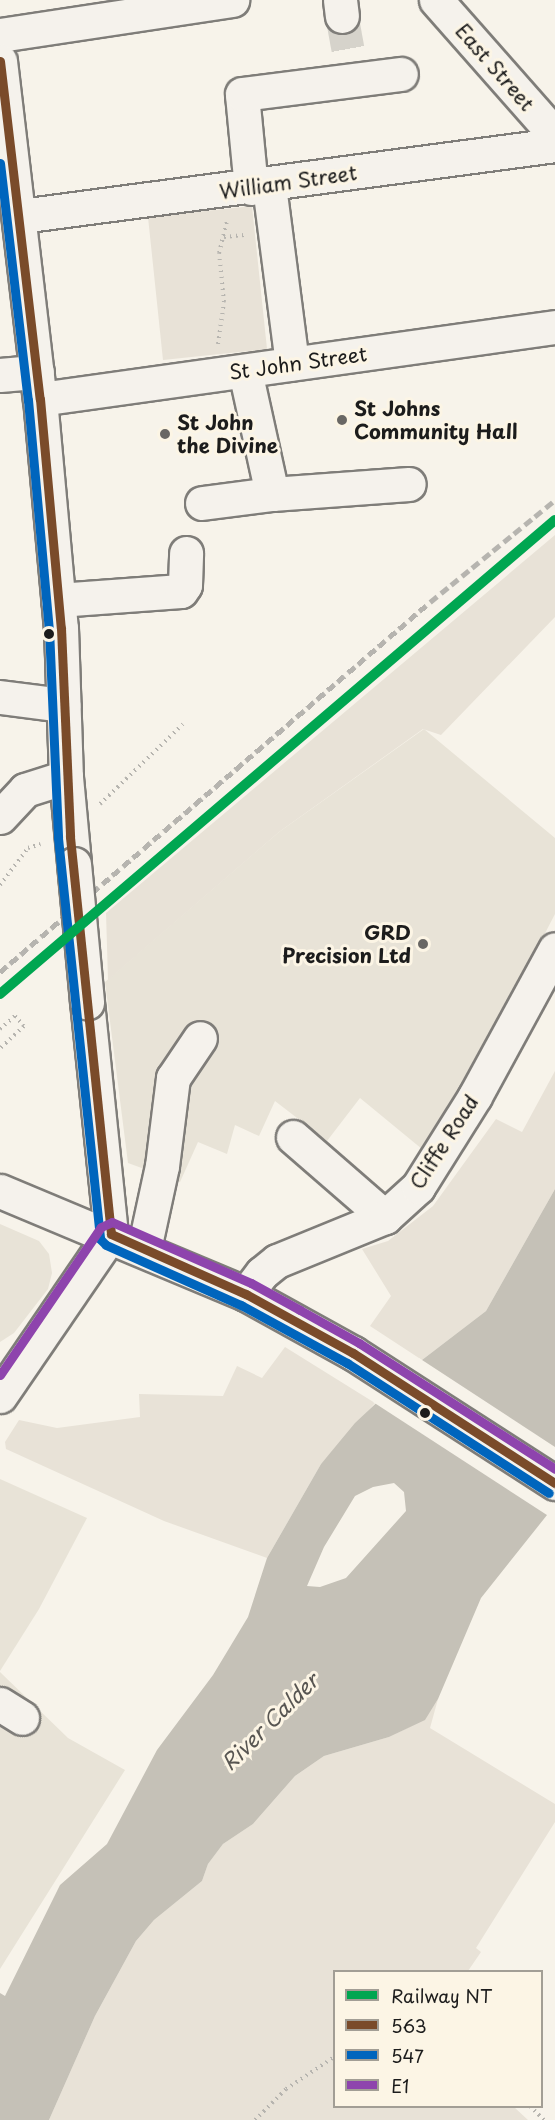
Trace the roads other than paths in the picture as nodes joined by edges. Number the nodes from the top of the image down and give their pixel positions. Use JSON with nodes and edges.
{"nodes":[{"id":1,"x":436,"y":0,"type":"edge"},
{"id":2,"x":216,"y":1,"type":"edge"},
{"id":3,"x":0,"y":35,"type":"edge"},
{"id":4,"x":0,"y":61,"type":"edge"},
{"id":5,"x":401,"y":74,"type":"dead end"},
{"id":6,"x":3,"y":99,"type":"edge"},
{"id":7,"x":555,"y":135,"type":"edge"},
{"id":8,"x":555,"y":145,"type":"edge"},
{"id":9,"x":248,"y":188,"type":"junction"},
{"id":10,"x":12,"y":205,"type":"edge"},
{"id":11,"x":555,"y":327,"type":"edge"},
{"id":12,"x":292,"y":364,"type":"junction"},
{"id":13,"x":232,"y":372,"type":"junction"},
{"id":14,"x":0,"y":375,"type":"edge"},
{"id":15,"x":39,"y":386,"type":"junction"},
{"id":16,"x":409,"y":484,"type":"dead end"},
{"id":17,"x":272,"y":494,"type":"junction"},
{"id":18,"x":202,"y":503,"type":"dead end"},
{"id":19,"x":186,"y":553,"type":"dead end"},
{"id":20,"x":58,"y":600,"type":"junction"},
{"id":21,"x":0,"y":697,"type":"edge"},
{"id":22,"x":63,"y":705,"type":"junction"},
{"id":23,"x":66,"y":777,"type":"junction"},
{"id":24,"x":0,"y":817,"type":"edge"},
{"id":25,"x":555,"y":949,"type":"edge"},
{"id":26,"x":200,"y":1038,"type":"dead end"},
{"id":27,"x":293,"y":1137,"type":"dead end"},
{"id":28,"x":0,"y":1191,"type":"edge"},
{"id":29,"x":385,"y":1217,"type":"junction"},
{"id":30,"x":111,"y":1234,"type":"junction"},
{"id":31,"x":144,"y":1249,"type":"junction"},
{"id":32,"x":246,"y":1294,"type":"junction"},
{"id":33,"x":6,"y":1376,"type":"edge"},
{"id":34,"x":555,"y":1483,"type":"edge"}],
"edges":[{"from":1,"to":7,"type":"street","name":"East Street"},
{"from":2,"to":3,"type":"street"},
{"from":4,"to":6,"type":"street"},
{"from":5,"to":9,"type":"street"},
{"from":6,"to":10,"type":"street"},
{"from":8,"to":9,"type":"street","name":"William Street"},
{"from":9,"to":10,"type":"street","name":"William Street"},
{"from":9,"to":12,"type":"street"},
{"from":10,"to":15,"type":"street"},
{"from":11,"to":12,"type":"street","name":"St John Street"},
{"from":12,"to":13,"type":"street","name":"St John Street"},
{"from":13,"to":15,"type":"street","name":"St John Street"},
{"from":13,"to":17,"type":"street"},
{"from":14,"to":15,"type":"street","name":"St John Street"},
{"from":15,"to":20,"type":"street"},
{"from":16,"to":17,"type":"street"},
{"from":17,"to":18,"type":"street"},
{"from":19,"to":20,"type":"street"},
{"from":20,"to":22,"type":"street"},
{"from":21,"to":22,"type":"street"},
{"from":22,"to":23,"type":"street"},
{"from":23,"to":24,"type":"street"},
{"from":23,"to":30,"type":"street","bridge":true},
{"from":25,"to":29,"type":"street","name":"Cliffe Road"},
{"from":26,"to":31,"type":"street"},
{"from":27,"to":29,"type":"street"},
{"from":28,"to":30,"type":"street"},
{"from":29,"to":32,"type":"street","name":"Cliffe Road"},
{"from":30,"to":31,"type":"street"},
{"from":30,"to":33,"type":"street"},
{"from":31,"to":32,"type":"street"},
{"from":32,"to":34,"type":"street"}]}
